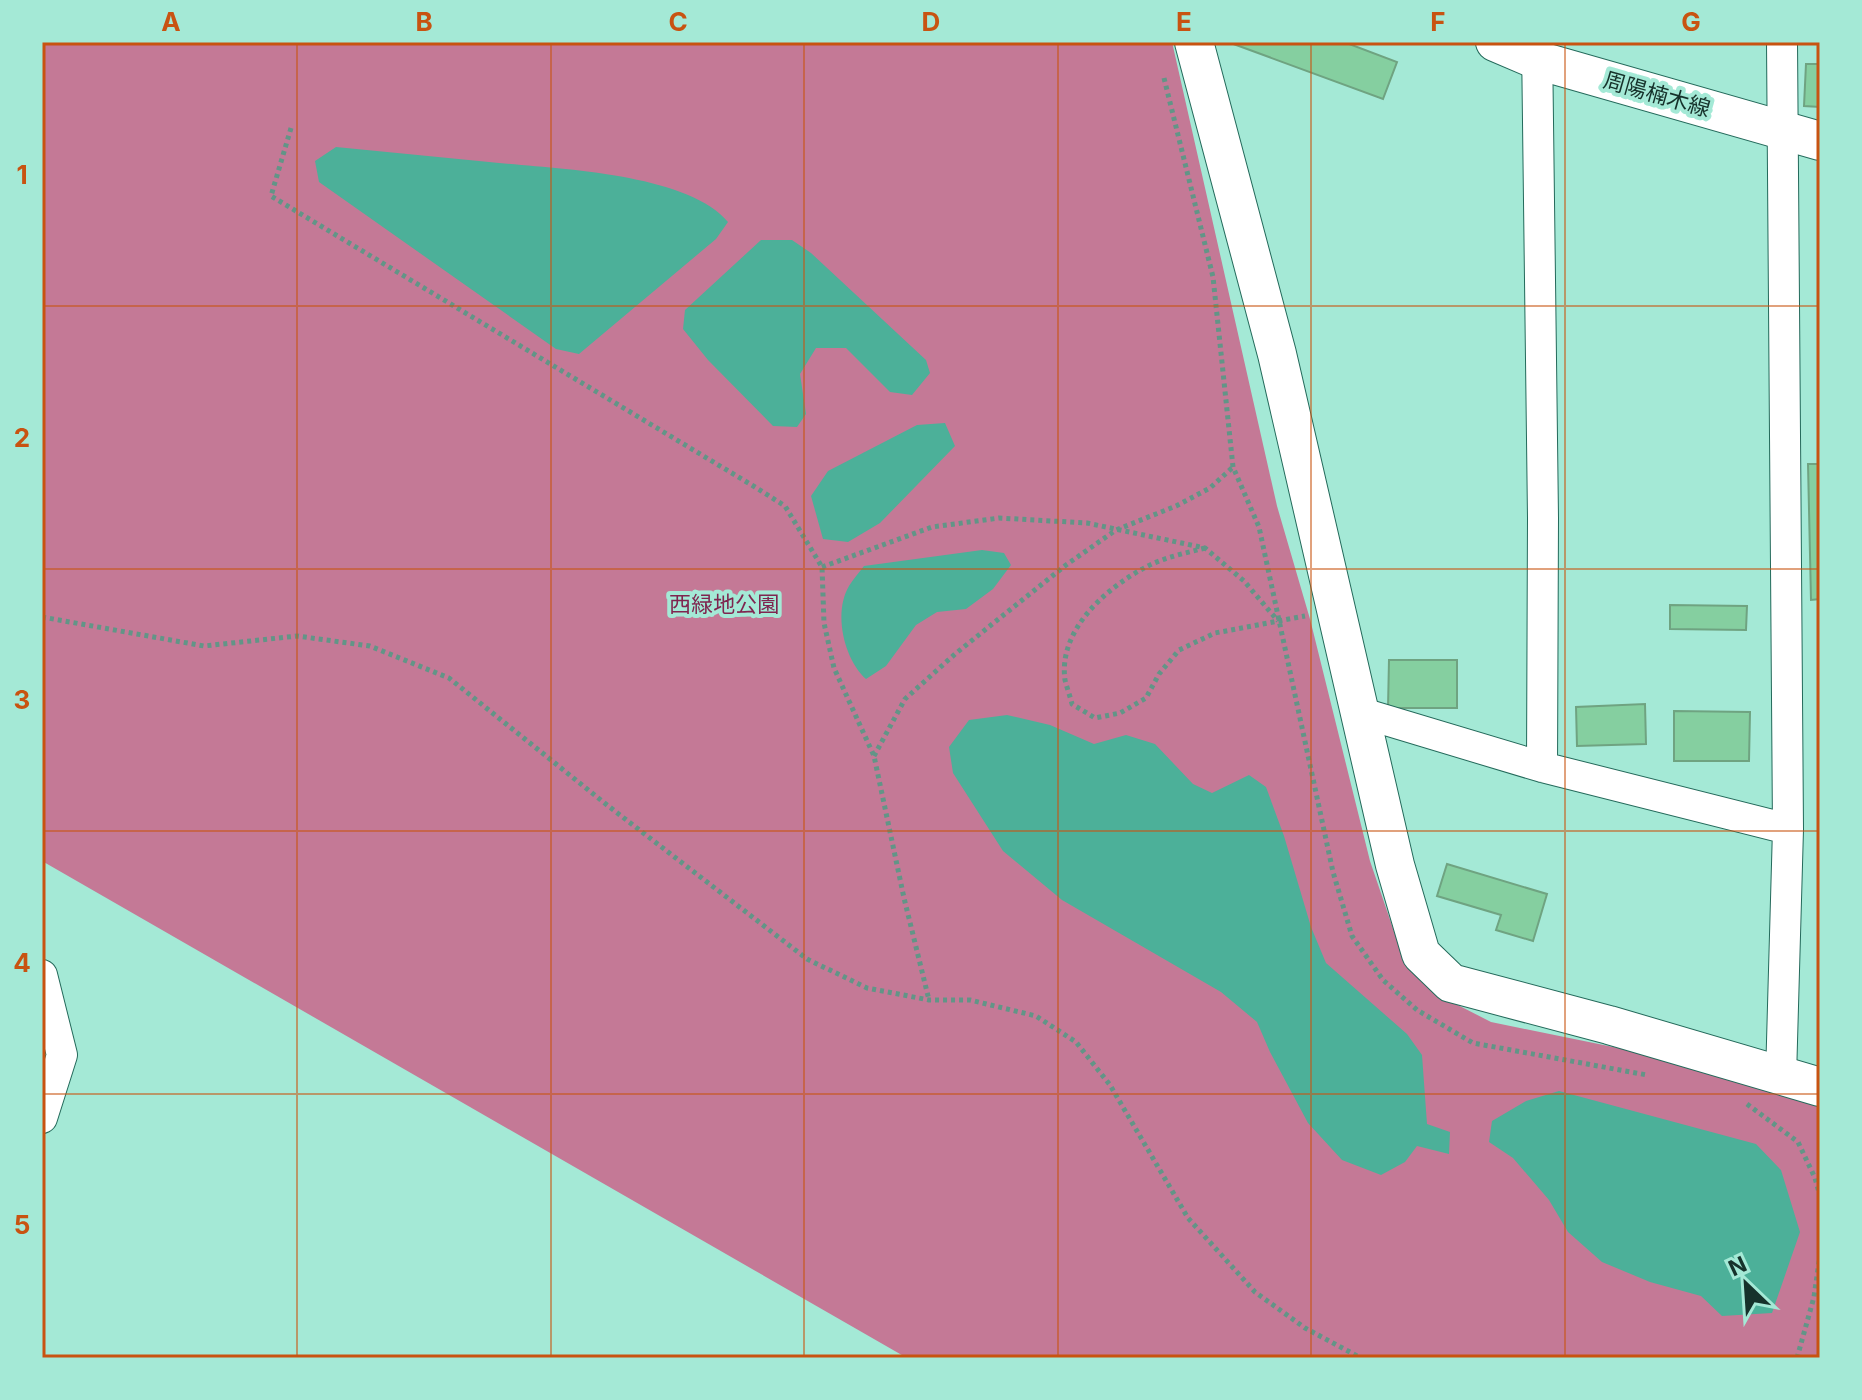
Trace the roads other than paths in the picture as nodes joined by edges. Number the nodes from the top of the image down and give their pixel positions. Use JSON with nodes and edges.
{"nodes":[{"id":1,"x":1194,"y":42,"type":"edge"},
{"id":2,"x":1495,"y":42,"type":"edge"},
{"id":3,"x":1782,"y":42,"type":"edge"},
{"id":4,"x":1537,"y":51,"type":"edge"},
{"id":5,"x":1782,"y":129,"type":"junction"},
{"id":6,"x":1820,"y":141,"type":"edge"},
{"id":7,"x":1359,"y":712,"type":"junction"},
{"id":8,"x":1542,"y":767,"type":"junction"},
{"id":9,"x":1788,"y":829,"type":"junction"},
{"id":10,"x":42,"y":975,"type":"edge"},
{"id":11,"x":1781,"y":1077,"type":"junction"},
{"id":12,"x":1820,"y":1087,"type":"edge"},
{"id":13,"x":42,"y":1118,"type":"edge"}],
"edges":[{"from":1,"to":7,"type":"street"},
{"from":2,"to":4,"type":"street","name":"周陽楠木線"},
{"from":3,"to":5,"type":"street"},
{"from":4,"to":5,"type":"street","name":"周陽楠木線"},
{"from":4,"to":8,"type":"street"},
{"from":5,"to":6,"type":"street","name":"周陽楠木線"},
{"from":5,"to":9,"type":"street"},
{"from":7,"to":8,"type":"street"},
{"from":7,"to":11,"type":"street"},
{"from":8,"to":9,"type":"street"},
{"from":9,"to":11,"type":"street"},
{"from":10,"to":13,"type":"street"},
{"from":11,"to":12,"type":"street"}]}
